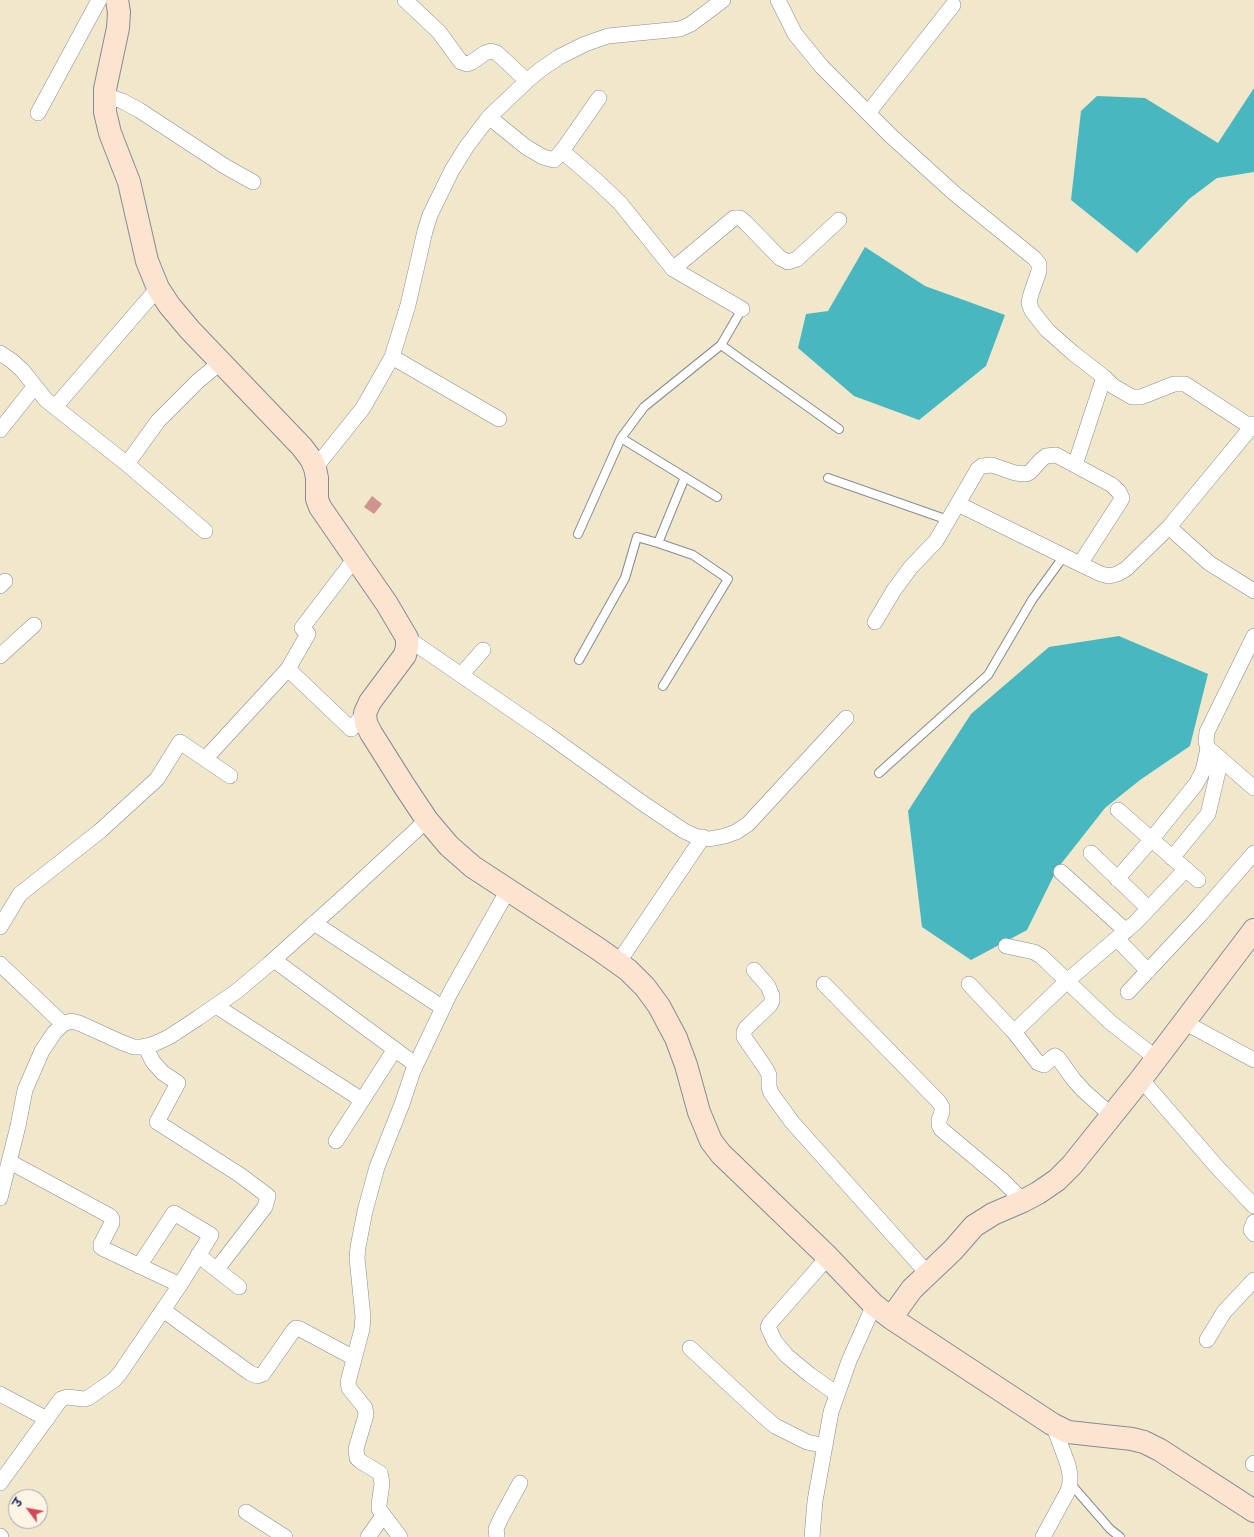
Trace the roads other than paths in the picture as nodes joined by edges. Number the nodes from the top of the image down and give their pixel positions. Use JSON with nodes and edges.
{"nodes":[{"id":1,"x":99,"y":0,"type":"edge"},
{"id":2,"x":117,"y":0,"type":"edge"},
{"id":3,"x":405,"y":0,"type":"edge"},
{"id":4,"x":723,"y":0,"type":"edge"},
{"id":5,"x":778,"y":0,"type":"edge"},
{"id":6,"x":953,"y":5,"type":"dead end"},
{"id":7,"x":527,"y":81,"type":"junction"},
{"id":8,"x":105,"y":95,"type":"junction"},
{"id":9,"x":599,"y":98,"type":"dead end"},
{"id":10,"x":868,"y":113,"type":"junction"},
{"id":11,"x":38,"y":114,"type":"dead end"},
{"id":12,"x":489,"y":117,"type":"junction"},
{"id":13,"x":562,"y":151,"type":"junction"},
{"id":14,"x":253,"y":182,"type":"dead end"},
{"id":15,"x":839,"y":220,"type":"dead end"},
{"id":16,"x":673,"y":269,"type":"junction"},
{"id":17,"x":158,"y":288,"type":"junction"},
{"id":18,"x":742,"y":310,"type":"joint"},
{"id":19,"x":721,"y":345,"type":"junction"},
{"id":20,"x":0,"y":353,"type":"edge"},
{"id":21,"x":392,"y":357,"type":"junction"},
{"id":22,"x":220,"y":362,"type":"junction"},
{"id":23,"x":1104,"y":377,"type":"junction"},
{"id":24,"x":35,"y":386,"type":"junction"},
{"id":25,"x":55,"y":407,"type":"junction"},
{"id":26,"x":499,"y":420,"type":"dead end"},
{"id":27,"x":1253,"y":426,"type":"edge"},
{"id":28,"x":838,"y":429,"type":"dead end"},
{"id":29,"x":0,"y":430,"type":"edge"},
{"id":30,"x":621,"y":438,"type":"junction"},
{"id":31,"x":127,"y":464,"type":"junction"},
{"id":32,"x":1075,"y":465,"type":"junction"},
{"id":33,"x":315,"y":468,"type":"junction"},
{"id":34,"x":685,"y":477,"type":"junction"},
{"id":35,"x":828,"y":478,"type":"dead end"},
{"id":36,"x":717,"y":497,"type":"dead end"},
{"id":37,"x":958,"y":504,"type":"junction"},
{"id":38,"x":948,"y":520,"type":"junction"},
{"id":39,"x":1168,"y":527,"type":"junction"},
{"id":40,"x":205,"y":531,"type":"dead end"},
{"id":41,"x":578,"y":534,"type":"dead end"},
{"id":42,"x":658,"y":543,"type":"junction"},
{"id":43,"x":1064,"y":556,"type":"junction"},
{"id":44,"x":356,"y":557,"type":"junction"},
{"id":45,"x":1080,"y":564,"type":"junction"},
{"id":46,"x":1254,"y":591,"type":"edge"},
{"id":47,"x":875,"y":622,"type":"dead end"},
{"id":48,"x":34,"y":625,"type":"dead end"},
{"id":49,"x":1254,"y":636,"type":"edge"},
{"id":50,"x":407,"y":638,"type":"junction"},
{"id":51,"x":483,"y":650,"type":"dead end"},
{"id":52,"x":0,"y":656,"type":"edge"},
{"id":53,"x":579,"y":660,"type":"dead end"},
{"id":54,"x":288,"y":669,"type":"junction"},
{"id":55,"x":461,"y":675,"type":"junction"},
{"id":56,"x":663,"y":686,"type":"dead end"},
{"id":57,"x":365,"y":713,"type":"junction"},
{"id":58,"x":846,"y":718,"type":"dead end"},
{"id":59,"x":1208,"y":748,"type":"junction"},
{"id":60,"x":205,"y":759,"type":"junction"},
{"id":61,"x":1221,"y":759,"type":"junction"},
{"id":62,"x":879,"y":773,"type":"dead end"},
{"id":63,"x":230,"y":776,"type":"dead end"},
{"id":64,"x":1254,"y":788,"type":"edge"},
{"id":65,"x":1118,"y":810,"type":"dead end"},
{"id":66,"x":427,"y":820,"type":"junction"},
{"id":67,"x":703,"y":837,"type":"junction"},
{"id":68,"x":1151,"y":840,"type":"junction"},
{"id":69,"x":1091,"y":853,"type":"dead end"},
{"id":70,"x":1254,"y":853,"type":"edge"},
{"id":71,"x":1172,"y":858,"type":"junction"},
{"id":72,"x":1186,"y":869,"type":"junction"},
{"id":73,"x":1061,"y":872,"type":"dead end"},
{"id":74,"x":1117,"y":879,"type":"junction"},
{"id":75,"x":1198,"y":880,"type":"dead end"},
{"id":76,"x":508,"y":890,"type":"junction"},
{"id":77,"x":1148,"y":908,"type":"junction"},
{"id":78,"x":314,"y":923,"type":"junction"},
{"id":79,"x":0,"y":927,"type":"edge"},
{"id":80,"x":1254,"y":930,"type":"edge"},
{"id":81,"x":1121,"y":935,"type":"junction"},
{"id":82,"x":1006,"y":946,"type":"dead end"},
{"id":83,"x":274,"y":960,"type":"junction"},
{"id":84,"x":618,"y":963,"type":"junction"},
{"id":85,"x":0,"y":964,"type":"edge"},
{"id":86,"x":754,"y":970,"type":"dead end"},
{"id":87,"x":1148,"y":970,"type":"junction"},
{"id":88,"x":1067,"y":981,"type":"junction"},
{"id":89,"x":824,"y":984,"type":"dead end"},
{"id":90,"x":969,"y":984,"type":"dead end"},
{"id":91,"x":1128,"y":992,"type":"dead end"},
{"id":92,"x":216,"y":1006,"type":"junction"},
{"id":93,"x":443,"y":1008,"type":"junction"},
{"id":94,"x":1184,"y":1022,"type":"junction"},
{"id":95,"x":63,"y":1024,"type":"junction"},
{"id":96,"x":1014,"y":1032,"type":"junction"},
{"id":97,"x":145,"y":1046,"type":"junction"},
{"id":98,"x":394,"y":1049,"type":"junction"},
{"id":99,"x":1156,"y":1058,"type":"junction"},
{"id":100,"x":1254,"y":1060,"type":"edge"},
{"id":101,"x":416,"y":1065,"type":"junction"},
{"id":102,"x":1141,"y":1079,"type":"junction"},
{"id":103,"x":362,"y":1100,"type":"junction"},
{"id":104,"x":1111,"y":1115,"type":"junction"},
{"id":105,"x":336,"y":1142,"type":"dead end"},
{"id":106,"x":10,"y":1162,"type":"junction"},
{"id":107,"x":0,"y":1198,"type":"edge"},
{"id":108,"x":1023,"y":1201,"type":"junction"},
{"id":109,"x":1254,"y":1206,"type":"edge"},
{"id":110,"x":1254,"y":1222,"type":"edge"},
{"id":111,"x":1254,"y":1234,"type":"edge"},
{"id":112,"x":198,"y":1255,"type":"junction"},
{"id":113,"x":828,"y":1257,"type":"junction"},
{"id":114,"x":139,"y":1266,"type":"junction"},
{"id":115,"x":217,"y":1270,"type":"junction"},
{"id":116,"x":928,"y":1274,"type":"junction"},
{"id":117,"x":180,"y":1285,"type":"junction"},
{"id":118,"x":239,"y":1287,"type":"dead end"},
{"id":119,"x":1251,"y":1289,"type":"edge"},
{"id":120,"x":874,"y":1304,"type":"junction"},
{"id":121,"x":163,"y":1310,"type":"junction"},
{"id":122,"x":891,"y":1318,"type":"junction"},
{"id":123,"x":1207,"y":1340,"type":"dead end"},
{"id":124,"x":690,"y":1348,"type":"dead end"},
{"id":125,"x":354,"y":1358,"type":"junction"},
{"id":126,"x":0,"y":1394,"type":"edge"},
{"id":127,"x":837,"y":1394,"type":"junction"},
{"id":128,"x":47,"y":1419,"type":"junction"},
{"id":129,"x":1052,"y":1424,"type":"junction"},
{"id":130,"x":825,"y":1446,"type":"junction"},
{"id":131,"x":520,"y":1482,"type":"dead end"},
{"id":132,"x":0,"y":1483,"type":"edge"},
{"id":133,"x":1070,"y":1483,"type":"junction"},
{"id":134,"x":1254,"y":1511,"type":"edge"},
{"id":135,"x":246,"y":1512,"type":"dead end"},
{"id":136,"x":383,"y":1516,"type":"junction"},
{"id":137,"x":285,"y":1537,"type":"edge"},
{"id":138,"x":368,"y":1537,"type":"edge"},
{"id":139,"x":400,"y":1537,"type":"edge"},
{"id":140,"x":498,"y":1537,"type":"edge"},
{"id":141,"x":812,"y":1537,"type":"edge"},
{"id":142,"x":1043,"y":1537,"type":"edge"},
{"id":143,"x":1120,"y":1537,"type":"edge"}],
"edges":[{"from":1,"to":11,"type":"street"},
{"from":2,"to":8,"type":"street"},
{"from":3,"to":7,"type":"street"},
{"from":4,"to":7,"type":"street"},
{"from":5,"to":10,"type":"street"},
{"from":6,"to":10,"type":"street"},
{"from":7,"to":12,"type":"street"},
{"from":8,"to":14,"type":"street"},
{"from":8,"to":17,"type":"street"},
{"from":9,"to":13,"type":"street"},
{"from":10,"to":23,"type":"street"},
{"from":12,"to":13,"type":"street"},
{"from":12,"to":21,"type":"street"},
{"from":13,"to":16,"type":"street"},
{"from":15,"to":16,"type":"street"},
{"from":16,"to":18,"type":"street"},
{"from":17,"to":22,"type":"street"},
{"from":17,"to":25,"type":"street"},
{"from":18,"to":19,"type":"lane"},
{"from":19,"to":28,"type":"lane"},
{"from":19,"to":30,"type":"lane"},
{"from":20,"to":24,"type":"street"},
{"from":21,"to":26,"type":"street"},
{"from":21,"to":33,"type":"street"},
{"from":22,"to":31,"type":"street"},
{"from":22,"to":33,"type":"street"},
{"from":23,"to":27,"type":"street"},
{"from":23,"to":32,"type":"street"},
{"from":24,"to":25,"type":"street"},
{"from":24,"to":29,"type":"street"},
{"from":25,"to":31,"type":"street"},
{"from":27,"to":39,"type":"street"},
{"from":30,"to":34,"type":"lane"},
{"from":30,"to":41,"type":"lane"},
{"from":31,"to":40,"type":"street"},
{"from":32,"to":37,"type":"street"},
{"from":32,"to":45,"type":"street"},
{"from":33,"to":44,"type":"street"},
{"from":34,"to":36,"type":"lane"},
{"from":34,"to":42,"type":"lane"},
{"from":35,"to":38,"type":"lane"},
{"from":37,"to":38,"type":"street"},
{"from":37,"to":43,"type":"street"},
{"from":38,"to":47,"type":"street"},
{"from":39,"to":45,"type":"street"},
{"from":39,"to":46,"type":"street"},
{"from":42,"to":53,"type":"lane"},
{"from":42,"to":56,"type":"lane"},
{"from":43,"to":45,"type":"street"},
{"from":43,"to":62,"type":"lane"},
{"from":44,"to":50,"type":"street"},
{"from":44,"to":54,"type":"street"},
{"from":48,"to":52,"type":"street"},
{"from":49,"to":59,"type":"street"},
{"from":50,"to":55,"type":"street"},
{"from":50,"to":57,"type":"street"},
{"from":51,"to":55,"type":"street"},
{"from":54,"to":57,"type":"street"},
{"from":54,"to":60,"type":"street"},
{"from":55,"to":67,"type":"street"},
{"from":57,"to":66,"type":"street"},
{"from":58,"to":67,"type":"street"},
{"from":59,"to":61,"type":"street"},
{"from":59,"to":68,"type":"street"},
{"from":60,"to":63,"type":"street"},
{"from":60,"to":79,"type":"street"},
{"from":61,"to":64,"type":"street"},
{"from":61,"to":71,"type":"street"},
{"from":65,"to":68,"type":"street"},
{"from":66,"to":76,"type":"street"},
{"from":66,"to":78,"type":"street"},
{"from":67,"to":84,"type":"street"},
{"from":68,"to":71,"type":"street"},
{"from":68,"to":74,"type":"street"},
{"from":69,"to":74,"type":"street"},
{"from":70,"to":87,"type":"street"},
{"from":71,"to":72,"type":"street"},
{"from":72,"to":75,"type":"street"},
{"from":72,"to":77,"type":"street"},
{"from":73,"to":81,"type":"street"},
{"from":74,"to":77,"type":"street"},
{"from":76,"to":84,"type":"street"},
{"from":76,"to":93,"type":"street"},
{"from":77,"to":81,"type":"street"},
{"from":78,"to":83,"type":"street"},
{"from":78,"to":93,"type":"street"},
{"from":80,"to":94,"type":"street"},
{"from":81,"to":87,"type":"street"},
{"from":81,"to":88,"type":"street"},
{"from":82,"to":88,"type":"street"},
{"from":83,"to":92,"type":"street"},
{"from":83,"to":98,"type":"street"},
{"from":84,"to":113,"type":"street"},
{"from":85,"to":95,"type":"street"},
{"from":86,"to":116,"type":"street"},
{"from":87,"to":91,"type":"street"},
{"from":88,"to":96,"type":"street"},
{"from":88,"to":99,"type":"street"},
{"from":89,"to":108,"type":"street"},
{"from":90,"to":96,"type":"street"},
{"from":92,"to":97,"type":"street"},
{"from":92,"to":103,"type":"street"},
{"from":93,"to":101,"type":"street"},
{"from":94,"to":99,"type":"street"},
{"from":94,"to":100,"type":"street"},
{"from":95,"to":97,"type":"street"},
{"from":95,"to":106,"type":"street"},
{"from":96,"to":104,"type":"street"},
{"from":97,"to":115,"type":"street"},
{"from":98,"to":101,"type":"street"},
{"from":98,"to":103,"type":"street"},
{"from":99,"to":102,"type":"street"},
{"from":101,"to":125,"type":"street"},
{"from":102,"to":104,"type":"street"},
{"from":102,"to":109,"type":"street"},
{"from":103,"to":105,"type":"street"},
{"from":104,"to":108,"type":"street"},
{"from":106,"to":107,"type":"street"},
{"from":106,"to":114,"type":"street"},
{"from":108,"to":116,"type":"street"},
{"from":110,"to":111,"type":"street"},
{"from":112,"to":114,"type":"street"},
{"from":112,"to":115,"type":"street"},
{"from":112,"to":117,"type":"street"},
{"from":113,"to":120,"type":"street"},
{"from":113,"to":127,"type":"street"},
{"from":114,"to":117,"type":"street"},
{"from":115,"to":118,"type":"street"},
{"from":116,"to":122,"type":"street"},
{"from":117,"to":121,"type":"street"},
{"from":119,"to":123,"type":"street"},
{"from":120,"to":122,"type":"street"},
{"from":120,"to":127,"type":"street"},
{"from":121,"to":125,"type":"street"},
{"from":121,"to":128,"type":"street"},
{"from":122,"to":129,"type":"street"},
{"from":124,"to":130,"type":"street"},
{"from":125,"to":136,"type":"street"},
{"from":126,"to":128,"type":"street"},
{"from":127,"to":130,"type":"street"},
{"from":128,"to":132,"type":"street"},
{"from":129,"to":133,"type":"street"},
{"from":129,"to":134,"type":"street"},
{"from":130,"to":141,"type":"street"},
{"from":131,"to":140,"type":"street"},
{"from":133,"to":142,"type":"street"},
{"from":133,"to":143,"type":"lane"},
{"from":135,"to":137,"type":"street"},
{"from":136,"to":138,"type":"street"},
{"from":136,"to":139,"type":"street"}]}
